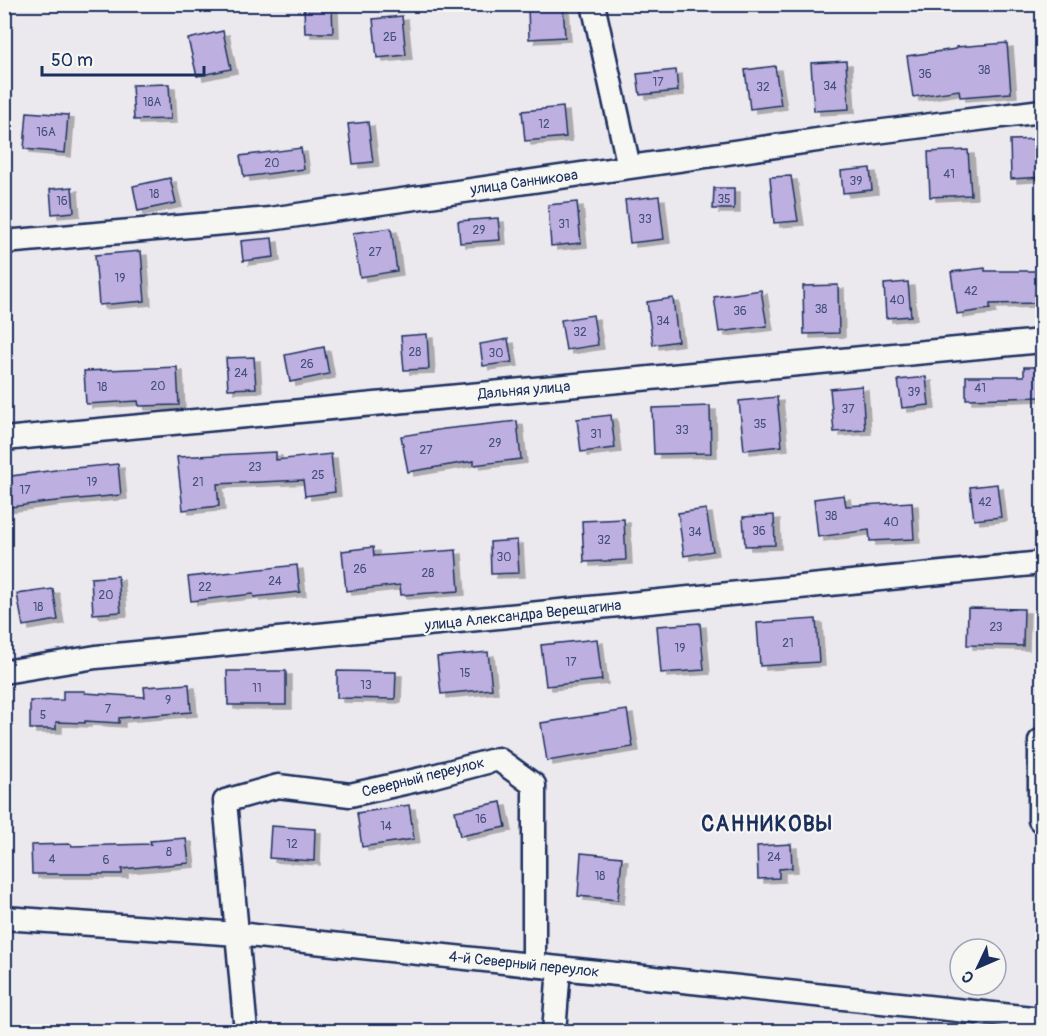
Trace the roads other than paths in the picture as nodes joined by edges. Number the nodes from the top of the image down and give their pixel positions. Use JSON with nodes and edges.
{"nodes":[{"id":1,"x":593,"y":4,"type":"edge"},
{"id":2,"x":1042,"y":111,"type":"edge"},
{"id":3,"x":629,"y":167,"type":"junction"},
{"id":4,"x":4,"y":242,"type":"edge"},
{"id":5,"x":1042,"y":341,"type":"edge"},
{"id":6,"x":4,"y":439,"type":"edge"},
{"id":7,"x":1042,"y":563,"type":"edge"},
{"id":8,"x":4,"y":672,"type":"edge"},
{"id":9,"x":1042,"y":741,"type":"edge"},
{"id":10,"x":1040,"y":820,"type":"dead end"},
{"id":11,"x":4,"y":918,"type":"edge"},
{"id":12,"x":238,"y":934,"type":"junction"},
{"id":13,"x":534,"y":964,"type":"junction"},
{"id":14,"x":559,"y":968,"type":"junction"},
{"id":15,"x":1042,"y":1020,"type":"edge"},
{"id":16,"x":246,"y":1032,"type":"edge"},
{"id":17,"x":554,"y":1032,"type":"edge"}],
"edges":[{"from":1,"to":3,"type":"street"},
{"from":2,"to":3,"type":"street","name":"улица Санникова"},
{"from":3,"to":4,"type":"street","name":"улица Санникова"},
{"from":5,"to":6,"type":"street","name":"Дальняя улица"},
{"from":7,"to":8,"type":"street","name":"улица Александра Верещагина"},
{"from":9,"to":10,"type":"street"},
{"from":11,"to":12,"type":"street","name":"4-й Северный переулок"},
{"from":12,"to":13,"type":"street","name":"4-й Северный переулок"},
{"from":12,"to":13,"type":"street","name":"Северный переулок"},
{"from":12,"to":16,"type":"street"},
{"from":13,"to":14,"type":"street","name":"4-й Северный переулок"},
{"from":14,"to":15,"type":"street","name":"4-й Северный переулок"},
{"from":14,"to":17,"type":"street"}]}
